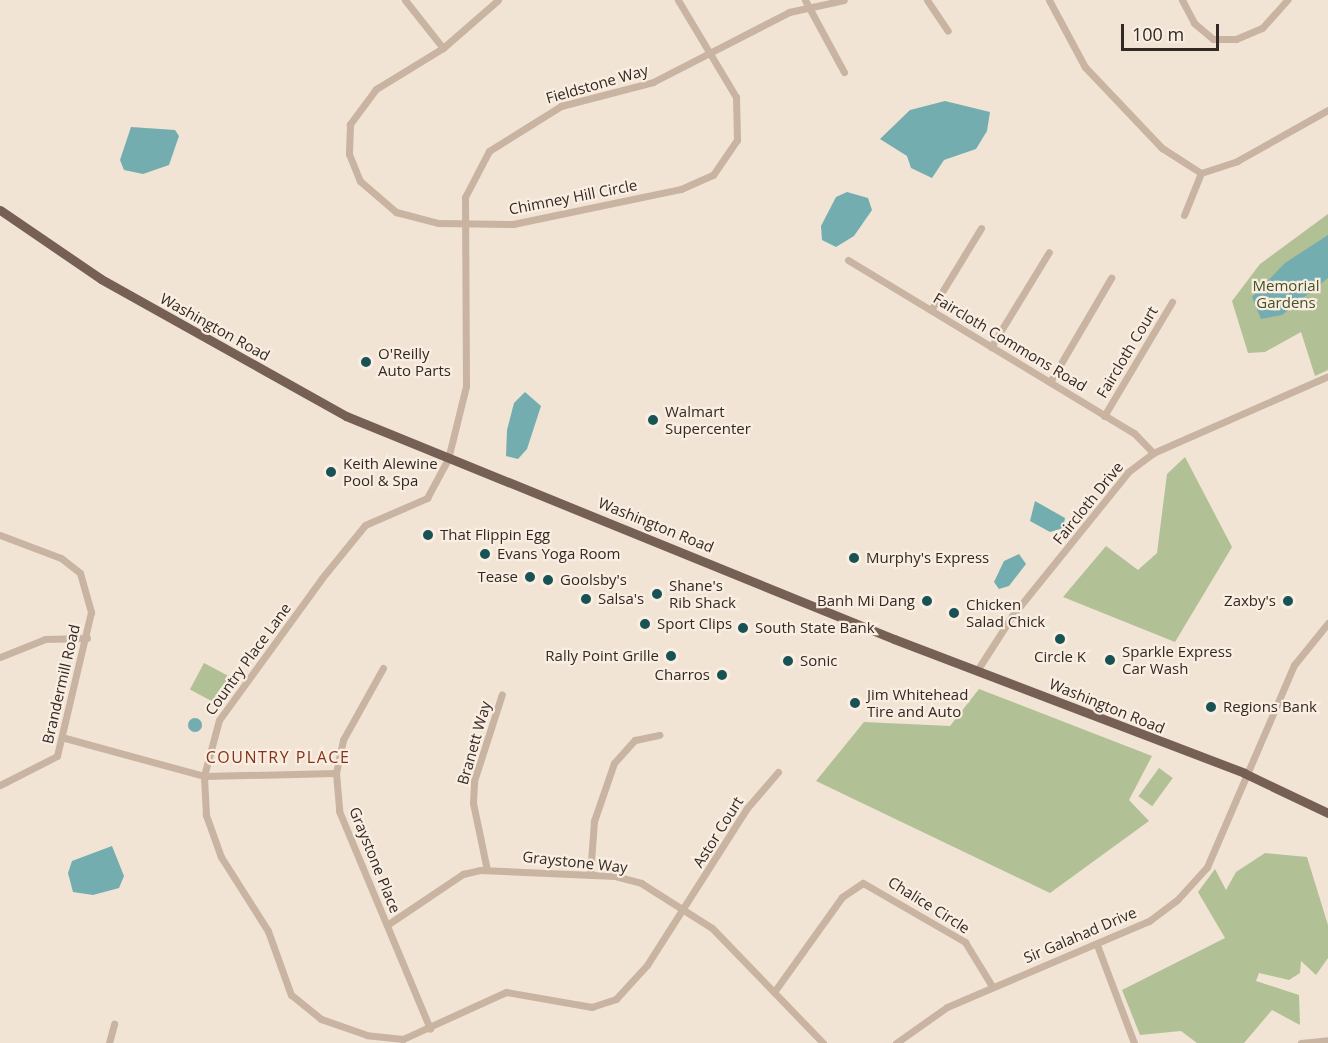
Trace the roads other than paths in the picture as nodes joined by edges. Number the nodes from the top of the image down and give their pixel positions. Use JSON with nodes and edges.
{"nodes":[{"id":1,"x":405,"y":0,"type":"edge"},
{"id":2,"x":498,"y":0,"type":"edge"},
{"id":3,"x":678,"y":0,"type":"edge"},
{"id":4,"x":843,"y":0,"type":"edge"},
{"id":5,"x":927,"y":0,"type":"edge"},
{"id":6,"x":1049,"y":0,"type":"edge"},
{"id":7,"x":1182,"y":0,"type":"edge"},
{"id":8,"x":1287,"y":0,"type":"edge"},
{"id":9,"x":806,"y":2,"type":"edge"},
{"id":10,"x":948,"y":31,"type":"dead end"},
{"id":11,"x":442,"y":48,"type":"junction"},
{"id":12,"x":713,"y":54,"type":"junction"},
{"id":13,"x":844,"y":72,"type":"dead end"},
{"id":14,"x":1328,"y":110,"type":"edge"},
{"id":15,"x":1201,"y":173,"type":"junction"},
{"id":16,"x":0,"y":210,"type":"edge"},
{"id":17,"x":1184,"y":215,"type":"dead end"},
{"id":18,"x":465,"y":224,"type":"junction"},
{"id":19,"x":981,"y":228,"type":"dead end"},
{"id":20,"x":1048,"y":252,"type":"dead end"},
{"id":21,"x":848,"y":260,"type":"dead end"},
{"id":22,"x":1111,"y":278,"type":"dead end"},
{"id":23,"x":1172,"y":302,"type":"dead end"},
{"id":24,"x":931,"y":310,"type":"junction"},
{"id":25,"x":991,"y":347,"type":"junction"},
{"id":26,"x":1328,"y":376,"type":"edge"},
{"id":27,"x":1050,"y":382,"type":"junction"},
{"id":28,"x":1104,"y":416,"type":"junction"},
{"id":29,"x":1152,"y":453,"type":"junction"},
{"id":30,"x":448,"y":459,"type":"junction"},
{"id":31,"x":0,"y":535,"type":"edge"},
{"id":32,"x":1328,"y":623,"type":"edge"},
{"id":33,"x":87,"y":638,"type":"junction"},
{"id":34,"x":0,"y":657,"type":"edge"},
{"id":35,"x":383,"y":668,"type":"dead end"},
{"id":36,"x":978,"y":669,"type":"junction"},
{"id":37,"x":502,"y":694,"type":"dead end"},
{"id":38,"x":660,"y":735,"type":"dead end"},
{"id":39,"x":64,"y":738,"type":"junction"},
{"id":40,"x":778,"y":772,"type":"dead end"},
{"id":41,"x":336,"y":773,"type":"junction"},
{"id":42,"x":1244,"y":773,"type":"junction"},
{"id":43,"x":204,"y":776,"type":"junction"},
{"id":44,"x":0,"y":785,"type":"edge"},
{"id":45,"x":1328,"y":813,"type":"edge"},
{"id":46,"x":487,"y":870,"type":"junction"},
{"id":47,"x":590,"y":875,"type":"junction"},
{"id":48,"x":686,"y":909,"type":"junction"},
{"id":49,"x":387,"y":925,"type":"junction"},
{"id":50,"x":1097,"y":945,"type":"junction"},
{"id":51,"x":992,"y":986,"type":"junction"},
{"id":52,"x":774,"y":992,"type":"junction"},
{"id":53,"x":114,"y":1024,"type":"dead end"},
{"id":54,"x":430,"y":1029,"type":"junction"},
{"id":55,"x":1328,"y":1040,"type":"edge"},
{"id":56,"x":110,"y":1043,"type":"edge"},
{"id":57,"x":823,"y":1043,"type":"edge"},
{"id":58,"x":896,"y":1043,"type":"edge"},
{"id":59,"x":1134,"y":1043,"type":"edge"},
{"id":60,"x":1301,"y":1043,"type":"edge"}],
"edges":[{"from":1,"to":11,"type":"street"},
{"from":2,"to":11,"type":"street","name":"Chimney Hill Circle"},
{"from":3,"to":12,"type":"street","name":"Chimney Hill Circle"},
{"from":4,"to":9,"type":"street","name":"Fieldstone Way"},
{"from":5,"to":10,"type":"street"},
{"from":6,"to":15,"type":"street"},
{"from":7,"to":8,"type":"street"},
{"from":9,"to":12,"type":"street","name":"Fieldstone Way"},
{"from":9,"to":13,"type":"street"},
{"from":11,"to":18,"type":"street","name":"Chimney Hill Circle"},
{"from":12,"to":18,"type":"street","name":"Fieldstone Way"},
{"from":12,"to":18,"type":"street","name":"Chimney Hill Circle"},
{"from":14,"to":15,"type":"street"},
{"from":15,"to":17,"type":"street"},
{"from":16,"to":30,"type":"main road","name":"Washington Road"},
{"from":18,"to":30,"type":"street","name":"Fieldstone Way"},
{"from":19,"to":24,"type":"street"},
{"from":20,"to":25,"type":"street"},
{"from":21,"to":24,"type":"street","name":"Faircloth Commons Road"},
{"from":22,"to":27,"type":"street"},
{"from":23,"to":28,"type":"street","name":"Faircloth Court"},
{"from":24,"to":25,"type":"street","name":"Faircloth Commons Road"},
{"from":25,"to":27,"type":"street","name":"Faircloth Commons Road"},
{"from":26,"to":29,"type":"street","name":"Faircloth Drive"},
{"from":27,"to":28,"type":"street","name":"Faircloth Commons Road"},
{"from":28,"to":29,"type":"street","name":"Faircloth Commons Road"},
{"from":29,"to":36,"type":"street","name":"Faircloth Drive"},
{"from":30,"to":36,"type":"main road","name":"Washington Road"},
{"from":30,"to":43,"type":"street","name":"Country Place Lane"},
{"from":31,"to":33,"type":"street","name":"Brandermill Road"},
{"from":32,"to":42,"type":"street","name":"Sir Galahad Drive"},
{"from":33,"to":34,"type":"street"},
{"from":33,"to":39,"type":"street","name":"Brandermill Road"},
{"from":35,"to":41,"type":"street","name":"Graystone Place"},
{"from":36,"to":42,"type":"main road","name":"Washington Road"},
{"from":37,"to":46,"type":"street","name":"Branett Way"},
{"from":38,"to":47,"type":"street"},
{"from":39,"to":43,"type":"street"},
{"from":39,"to":44,"type":"street","name":"Brandermill Road"},
{"from":40,"to":48,"type":"street","name":"Astor Court"},
{"from":41,"to":43,"type":"street"},
{"from":41,"to":49,"type":"street","name":"Graystone Place"},
{"from":42,"to":45,"type":"main road","name":"Washington Road"},
{"from":42,"to":50,"type":"street","name":"Sir Galahad Drive"},
{"from":43,"to":54,"type":"street","name":"Country Place Lane"},
{"from":46,"to":47,"type":"street","name":"Graystone Way"},
{"from":46,"to":49,"type":"street","name":"Graystone Way"},
{"from":47,"to":48,"type":"street","name":"Graystone Way"},
{"from":48,"to":52,"type":"street","name":"Graystone Way"},
{"from":48,"to":54,"type":"street","name":"Country Place Lane"},
{"from":49,"to":54,"type":"street","name":"Graystone Place"},
{"from":50,"to":51,"type":"street","name":"Sir Galahad Drive"},
{"from":50,"to":59,"type":"street"},
{"from":51,"to":52,"type":"street","name":"Chalice Circle"},
{"from":51,"to":58,"type":"street","name":"Sir Galahad Drive"},
{"from":52,"to":57,"type":"street","name":"Graystone Way"},
{"from":53,"to":56,"type":"street"},
{"from":55,"to":60,"type":"street"}]}
